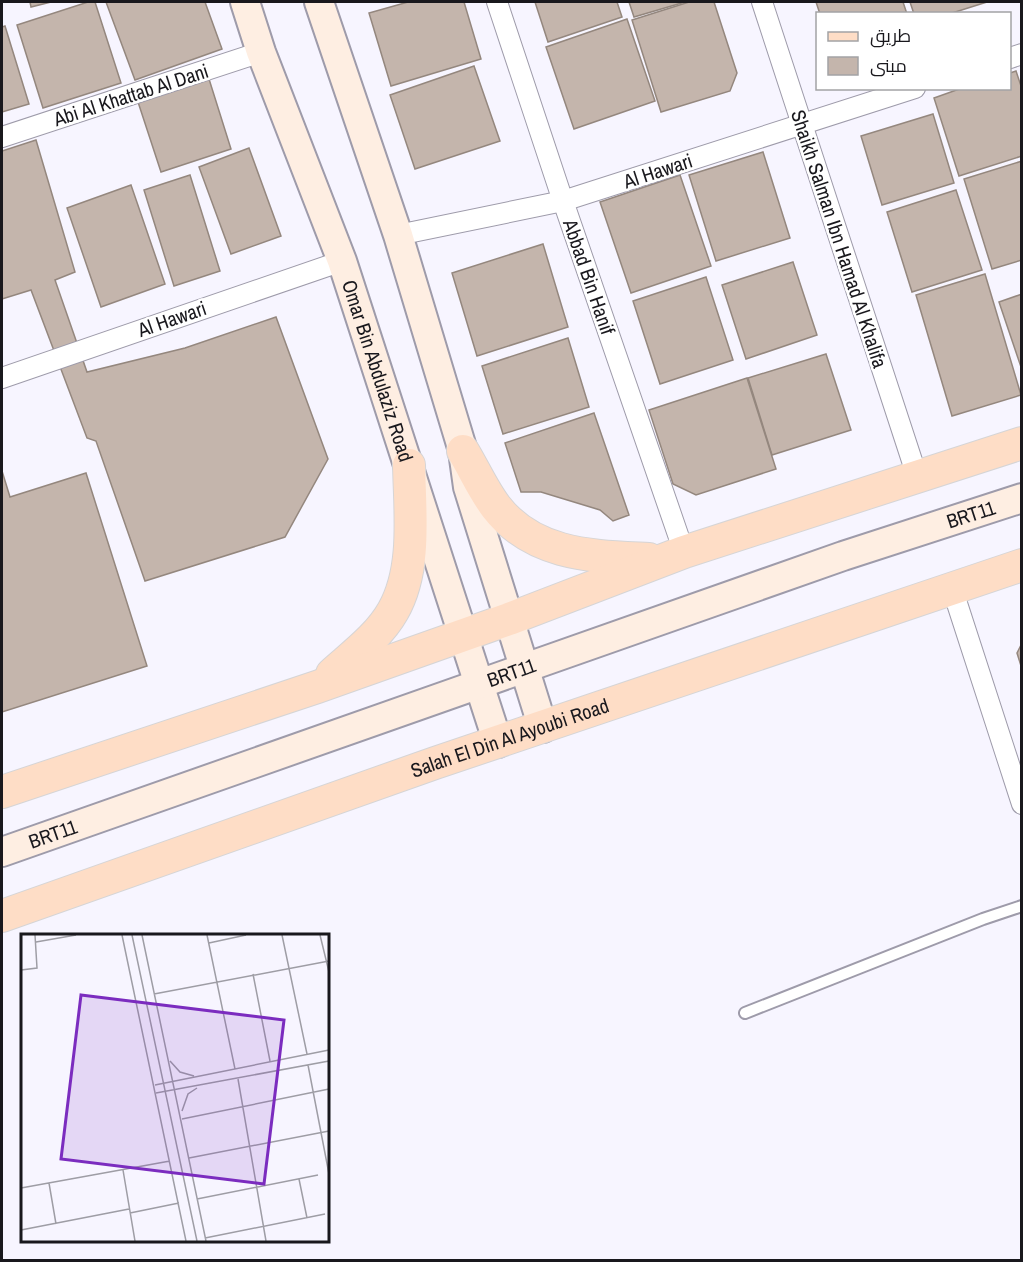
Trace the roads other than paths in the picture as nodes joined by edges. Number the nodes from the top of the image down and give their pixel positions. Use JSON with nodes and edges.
{"nodes":[{"id":1,"x":245,"y":2,"type":"edge"},
{"id":2,"x":320,"y":2,"type":"edge"},
{"id":3,"x":497,"y":2,"type":"edge"},
{"id":4,"x":762,"y":2,"type":"edge"},
{"id":5,"x":261,"y":52,"type":"junction"},
{"id":6,"x":909,"y":90,"type":"edge"},
{"id":7,"x":802,"y":125,"type":"junction"},
{"id":8,"x":2,"y":137,"type":"edge"},
{"id":9,"x":563,"y":201,"type":"junction"},
{"id":10,"x":398,"y":235,"type":"junction"},
{"id":11,"x":342,"y":261,"type":"junction"},
{"id":12,"x":2,"y":378,"type":"edge"},
{"id":13,"x":1022,"y":442,"type":"edge"},
{"id":14,"x":463,"y":450,"type":"junction"},
{"id":15,"x":409,"y":465,"type":"junction"},
{"id":16,"x":917,"y":476,"type":"junction"},
{"id":17,"x":1022,"y":498,"type":"edge"},
{"id":18,"x":673,"y":556,"type":"junction"},
{"id":19,"x":1022,"y":565,"type":"edge"},
{"id":20,"x":952,"y":588,"type":"junction"},
{"id":21,"x":509,"y":619,"type":"junction"},
{"id":22,"x":462,"y":635,"type":"junction"},
{"id":23,"x":524,"y":667,"type":"junction"},
{"id":24,"x":477,"y":683,"type":"junction"},
{"id":25,"x":317,"y":687,"type":"junction"},
{"id":26,"x":543,"y":728,"type":"junction"},
{"id":27,"x":498,"y":743,"type":"junction"},
{"id":28,"x":2,"y":792,"type":"edge"},
{"id":29,"x":1022,"y":804,"type":"edge"},
{"id":30,"x":2,"y":852,"type":"edge"},
{"id":31,"x":1022,"y":906,"type":"edge"},
{"id":32,"x":2,"y":916,"type":"edge"},
{"id":33,"x":745,"y":1013,"type":"dead end"}],
"edges":[{"from":1,"to":5,"type":"main road","name":"Omar Bin Abdulaziz Road"},
{"from":2,"to":10,"type":"main road"},
{"from":3,"to":9,"type":"street","name":"Abbad Bin Hanif"},
{"from":4,"to":7,"type":"street","name":"Shaikh Salman Ibn Hamad Al Khalifa"},
{"from":5,"to":8,"type":"street","name":"Abi Al Khattab Al Dani"},
{"from":5,"to":11,"type":"main road","name":"Omar Bin Abdulaziz Road"},
{"from":6,"to":7,"type":"street","name":"Al Hawari"},
{"from":7,"to":9,"type":"street","name":"Al Hawari"},
{"from":7,"to":16,"type":"street","name":"Shaikh Salman Ibn Hamad Al Khalifa"},
{"from":9,"to":10,"type":"street","name":"Al Hawari"},
{"from":9,"to":18,"type":"street","name":"Abbad Bin Hanif"},
{"from":10,"to":14,"type":"main road"},
{"from":11,"to":12,"type":"street","name":"Al Hawari"},
{"from":11,"to":15,"type":"main road","name":"Omar Bin Abdulaziz Road"},
{"from":13,"to":16,"type":"main road"},
{"from":14,"to":18,"type":"main road"},
{"from":14,"to":21,"type":"main road"},
{"from":15,"to":22,"type":"main road","name":"Omar Bin Abdulaziz Road"},
{"from":15,"to":25,"type":"main road"},
{"from":16,"to":18,"type":"main road"},
{"from":17,"to":23,"type":"main road","name":"BRT11"},
{"from":18,"to":21,"type":"main road"},
{"from":19,"to":20,"type":"main road","name":"Salah El Din Al Ayoubi Road"},
{"from":20,"to":26,"type":"main road","name":"Salah El Din Al Ayoubi Road"},
{"from":20,"to":29,"type":"street"},
{"from":21,"to":22,"type":"main road"},
{"from":21,"to":23,"type":"main road"},
{"from":22,"to":24,"type":"main road","name":"Omar Bin Abdulaziz Road"},
{"from":22,"to":25,"type":"main road"},
{"from":23,"to":24,"type":"main road","name":"BRT11"},
{"from":23,"to":26,"type":"main road"},
{"from":24,"to":27,"type":"main road","name":"Omar Bin Abdulaziz Road"},
{"from":24,"to":30,"type":"main road","name":"BRT11"},
{"from":25,"to":28,"type":"main road"},
{"from":26,"to":27,"type":"main road","name":"Salah El Din Al Ayoubi Road"},
{"from":27,"to":32,"type":"main road","name":"Salah El Din Al Ayoubi Road"},
{"from":31,"to":33,"type":"lane"}]}
